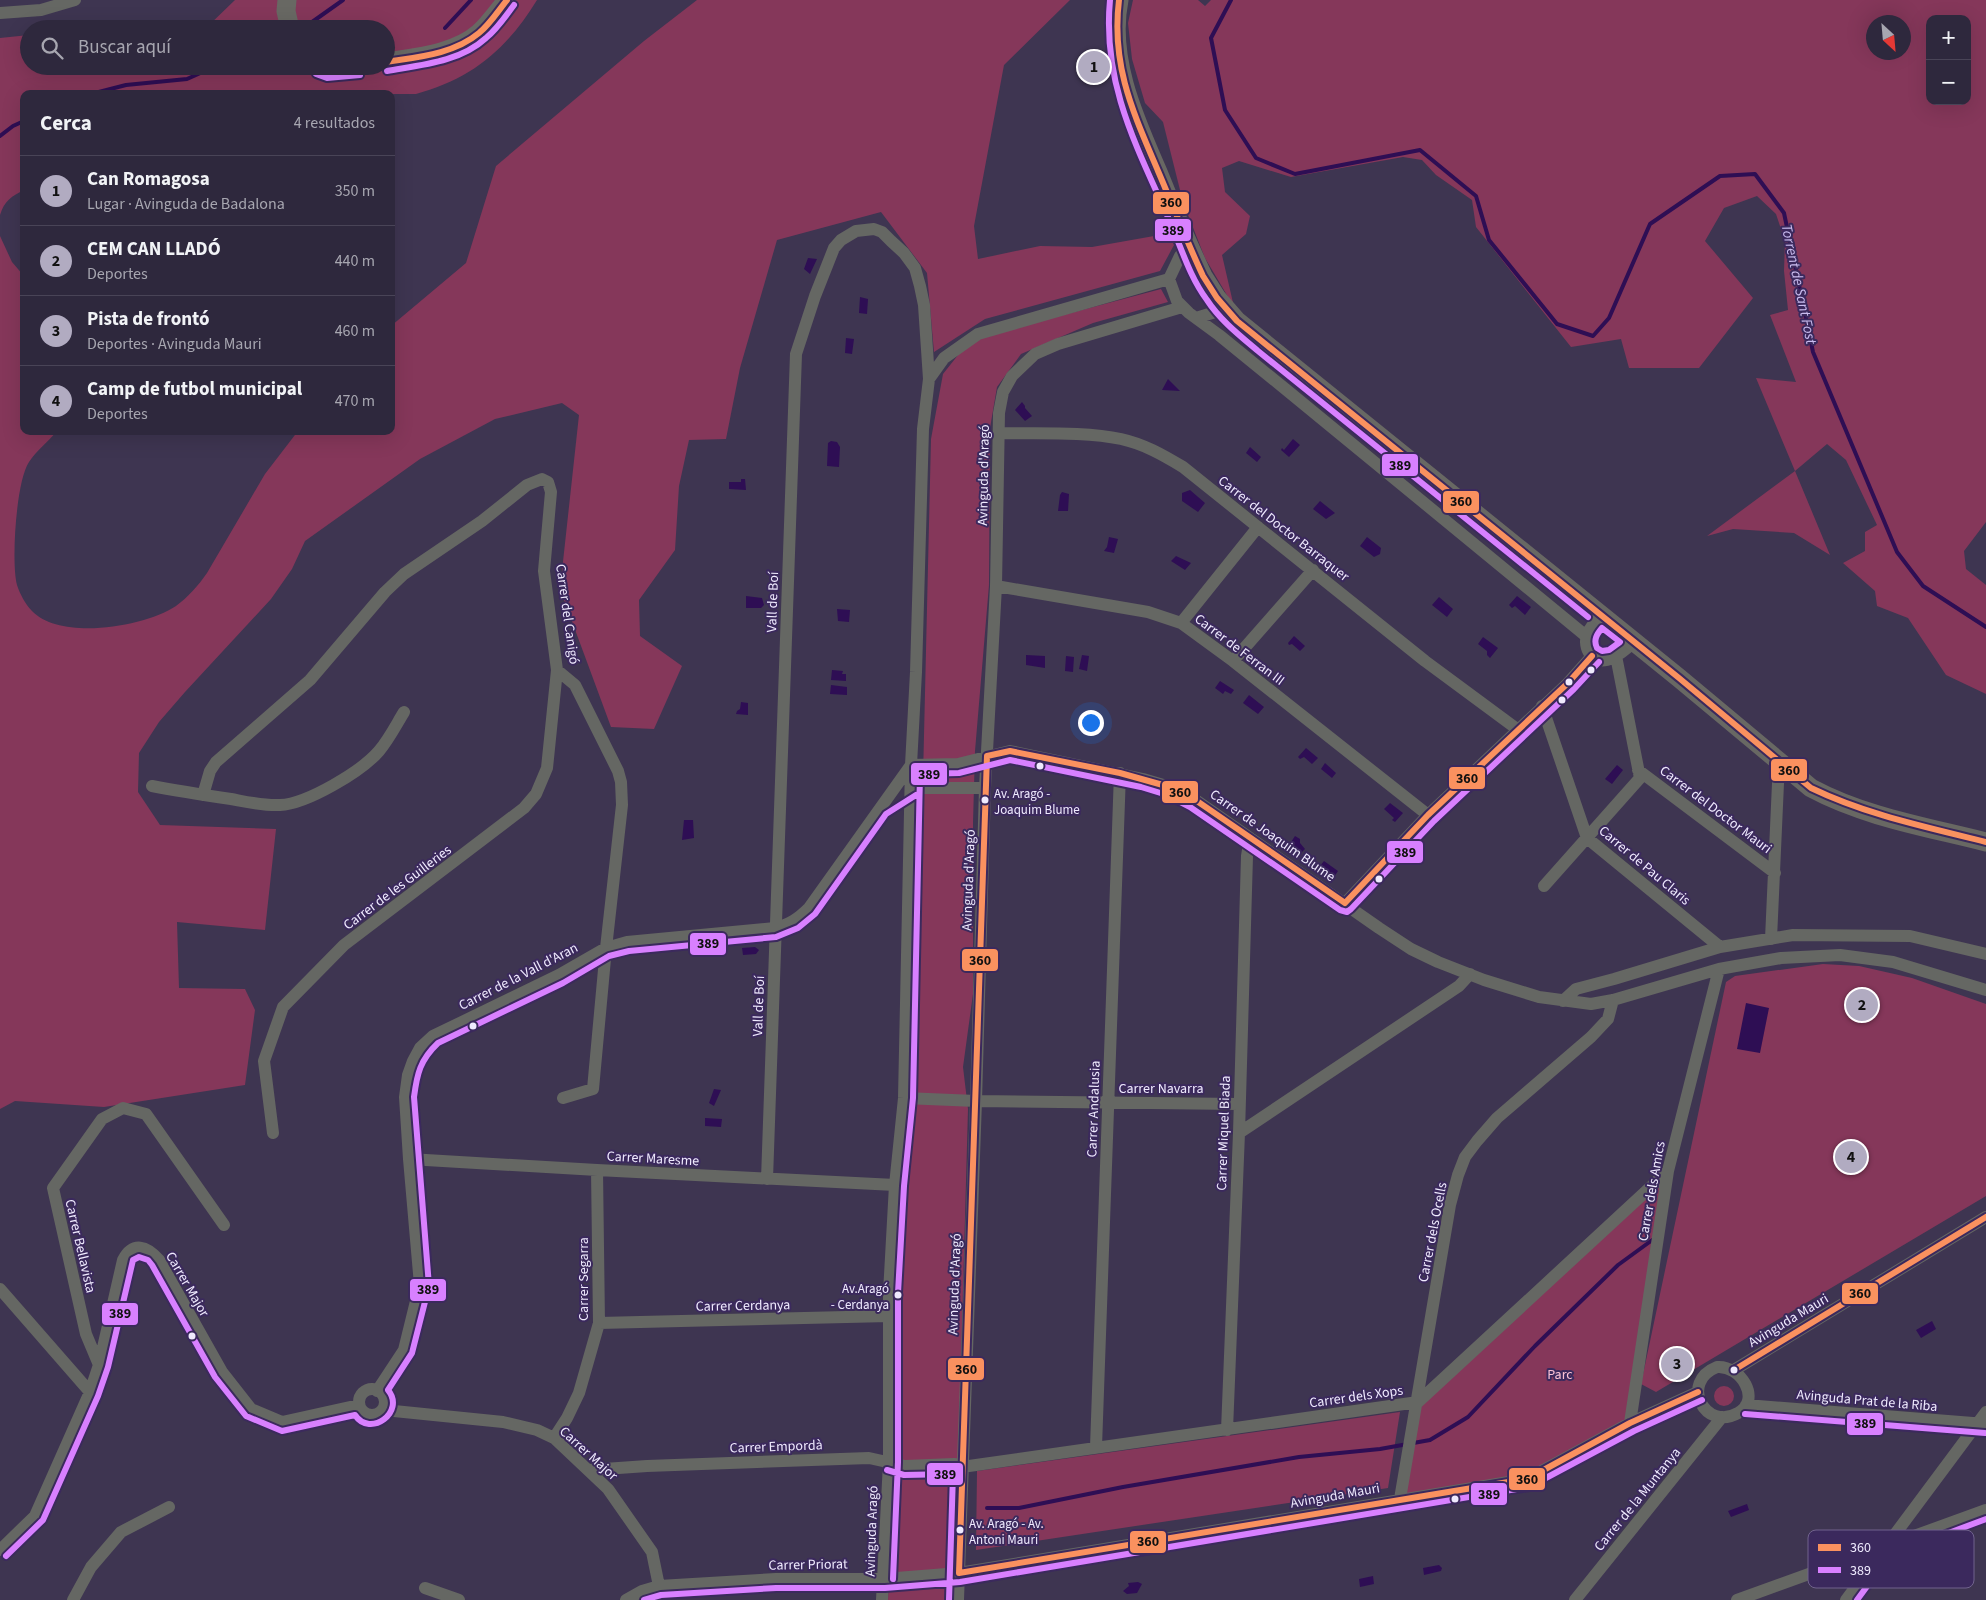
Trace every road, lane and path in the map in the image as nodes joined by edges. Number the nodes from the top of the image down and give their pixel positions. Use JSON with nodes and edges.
{"nodes":[{"id":1,"x":75,"y":0,"type":"edge"},
{"id":2,"x":287,"y":0,"type":"edge"},
{"id":3,"x":507,"y":0,"type":"edge"},
{"id":4,"x":1118,"y":0,"type":"edge"},
{"id":5,"x":0,"y":13,"type":"edge"},
{"id":6,"x":288,"y":20,"type":"edge"},
{"id":7,"x":395,"y":60,"type":"edge"},
{"id":8,"x":1189,"y":245,"type":"junction"},
{"id":9,"x":1169,"y":279,"type":"junction"},
{"id":10,"x":1182,"y":307,"type":"junction"},
{"id":11,"x":1225,"y":309,"type":"junction"},
{"id":12,"x":1196,"y":318,"type":"junction"},
{"id":13,"x":930,"y":379,"type":"junction"},
{"id":14,"x":998,"y":433,"type":"junction"},
{"id":15,"x":1258,"y":527,"type":"junction"},
{"id":16,"x":1313,"y":570,"type":"junction"},
{"id":17,"x":996,"y":586,"type":"junction"},
{"id":18,"x":1600,"y":616,"type":"junction"},
{"id":19,"x":1181,"y":623,"type":"junction"},
{"id":20,"x":1586,"y":636,"type":"junction"},
{"id":21,"x":1634,"y":642,"type":"junction"},
{"id":22,"x":1592,"y":656,"type":"junction"},
{"id":23,"x":1616,"y":656,"type":"junction"},
{"id":24,"x":1233,"y":661,"type":"junction"},
{"id":25,"x":557,"y":670,"type":"junction"},
{"id":26,"x":1542,"y":706,"type":"junction"},
{"id":27,"x":404,"y":712,"type":"dead end"},
{"id":28,"x":1517,"y":729,"type":"junction"},
{"id":29,"x":987,"y":756,"type":"junction"},
{"id":30,"x":1779,"y":761,"type":"junction"},
{"id":31,"x":911,"y":765,"type":"junction"},
{"id":32,"x":1638,"y":770,"type":"junction"},
{"id":33,"x":1120,"y":773,"type":"junction"},
{"id":34,"x":152,"y":786,"type":"dead end"},
{"id":35,"x":911,"y":788,"type":"junction"},
{"id":36,"x":985,"y":788,"type":"junction"},
{"id":37,"x":203,"y":795,"type":"junction"},
{"id":38,"x":880,"y":807,"type":"junction"},
{"id":39,"x":1428,"y":815,"type":"junction"},
{"id":40,"x":1250,"y":838,"type":"junction"},
{"id":41,"x":1587,"y":838,"type":"junction"},
{"id":42,"x":1986,"y":842,"type":"edge"},
{"id":43,"x":1775,"y":873,"type":"junction"},
{"id":44,"x":1544,"y":886,"type":"dead end"},
{"id":45,"x":1344,"y":903,"type":"junction"},
{"id":46,"x":775,"y":928,"type":"junction"},
{"id":47,"x":1772,"y":939,"type":"junction"},
{"id":48,"x":1720,"y":947,"type":"junction"},
{"id":49,"x":606,"y":948,"type":"junction"},
{"id":50,"x":1986,"y":954,"type":"edge"},
{"id":51,"x":1719,"y":968,"type":"junction"},
{"id":52,"x":1470,"y":974,"type":"junction"},
{"id":53,"x":1986,"y":990,"type":"edge"},
{"id":54,"x":1612,"y":1000,"type":"junction"},
{"id":55,"x":1563,"y":1001,"type":"junction"},
{"id":56,"x":563,"y":1098,"type":"dead end"},
{"id":57,"x":904,"y":1098,"type":"junction"},
{"id":58,"x":976,"y":1101,"type":"junction"},
{"id":59,"x":1108,"y":1103,"type":"junction"},
{"id":60,"x":1239,"y":1104,"type":"junction"},
{"id":61,"x":273,"y":1133,"type":"dead end"},
{"id":62,"x":1239,"y":1133,"type":"junction"},
{"id":63,"x":409,"y":1159,"type":"junction"},
{"id":64,"x":597,"y":1170,"type":"junction"},
{"id":65,"x":1668,"y":1170,"type":"junction"},
{"id":66,"x":768,"y":1179,"type":"junction"},
{"id":67,"x":895,"y":1185,"type":"junction"},
{"id":68,"x":1986,"y":1217,"type":"edge"},
{"id":69,"x":224,"y":1225,"type":"dead end"},
{"id":70,"x":0,"y":1289,"type":"edge"},
{"id":71,"x":889,"y":1316,"type":"junction"},
{"id":72,"x":598,"y":1323,"type":"junction"},
{"id":73,"x":99,"y":1365,"type":"junction"},
{"id":74,"x":1734,"y":1370,"type":"junction"},
{"id":75,"x":377,"y":1391,"type":"junction"},
{"id":76,"x":90,"y":1392,"type":"junction"},
{"id":77,"x":1698,"y":1392,"type":"junction"},
{"id":78,"x":1418,"y":1402,"type":"junction"},
{"id":79,"x":359,"y":1405,"type":"junction"},
{"id":80,"x":1746,"y":1405,"type":"junction"},
{"id":81,"x":383,"y":1409,"type":"junction"},
{"id":82,"x":1986,"y":1412,"type":"edge"},
{"id":83,"x":1722,"y":1418,"type":"junction"},
{"id":84,"x":1630,"y":1423,"type":"junction"},
{"id":85,"x":1982,"y":1424,"type":"edge"},
{"id":86,"x":1226,"y":1430,"type":"junction"},
{"id":87,"x":554,"y":1438,"type":"junction"},
{"id":88,"x":1096,"y":1447,"type":"junction"},
{"id":89,"x":888,"y":1462,"type":"junction"},
{"id":90,"x":962,"y":1465,"type":"junction"},
{"id":91,"x":590,"y":1470,"type":"junction"},
{"id":92,"x":1400,"y":1499,"type":"junction"},
{"id":93,"x":169,"y":1507,"type":"dead end"},
{"id":94,"x":1986,"y":1510,"type":"edge"},
{"id":95,"x":1898,"y":1530,"type":"edge"},
{"id":96,"x":1932,"y":1530,"type":"edge"},
{"id":97,"x":0,"y":1550,"type":"edge"},
{"id":98,"x":959,"y":1573,"type":"junction"},
{"id":99,"x":1808,"y":1575,"type":"edge"},
{"id":100,"x":884,"y":1578,"type":"junction"},
{"id":101,"x":659,"y":1586,"type":"junction"},
{"id":102,"x":426,"y":1588,"type":"dead end"},
{"id":103,"x":1855,"y":1588,"type":"edge"},
{"id":104,"x":73,"y":1600,"type":"edge"},
{"id":105,"x":459,"y":1600,"type":"edge"},
{"id":106,"x":626,"y":1600,"type":"edge"},
{"id":107,"x":882,"y":1600,"type":"edge"},
{"id":108,"x":958,"y":1600,"type":"edge"},
{"id":109,"x":1575,"y":1600,"type":"edge"},
{"id":110,"x":1737,"y":1600,"type":"edge"},
{"id":111,"x":1846,"y":1600,"type":"edge"}],
"edges":[{"from":1,"to":5,"type":"street"},
{"from":2,"to":6,"type":"street"},
{"from":3,"to":7,"type":"street"},
{"from":4,"to":8,"type":"street"},
{"from":8,"to":9,"type":"street"},
{"from":8,"to":11,"type":"street"},
{"from":9,"to":10,"type":"street"},
{"from":9,"to":13,"type":"street"},
{"from":10,"to":12,"type":"street"},
{"from":10,"to":14,"type":"street","name":"Avinguda d'Aragó"},
{"from":11,"to":12,"type":"street"},
{"from":11,"to":18,"type":"street"},
{"from":12,"to":20,"type":"street"},
{"from":13,"to":31,"type":"street"},
{"from":13,"to":46,"type":"street","name":"Vall de Boí"},
{"from":14,"to":15,"type":"street","name":"Carrer del Doctor Barraquer"},
{"from":14,"to":17,"type":"street","name":"Avinguda d'Aragó"},
{"from":15,"to":16,"type":"street","name":"Carrer del Doctor Barraquer"},
{"from":15,"to":19,"type":"street"},
{"from":16,"to":24,"type":"street"},
{"from":16,"to":28,"type":"street","name":"Carrer del Doctor Barraquer"},
{"from":17,"to":19,"type":"street","name":"Carrer de Ferran III"},
{"from":17,"to":29,"type":"street","name":"Avinguda d'Aragó"},
{"from":18,"to":20,"type":"street"},
{"from":18,"to":21,"type":"street"},
{"from":19,"to":24,"type":"street","name":"Carrer de Ferran III"},
{"from":20,"to":22,"type":"street"},
{"from":21,"to":23,"type":"street"},
{"from":21,"to":30,"type":"street"},
{"from":22,"to":23,"type":"street"},
{"from":22,"to":26,"type":"street"},
{"from":23,"to":32,"type":"street","name":"Carrer del Doctor Mauri"},
{"from":24,"to":39,"type":"street","name":"Carrer de Ferran III"},
{"from":25,"to":37,"type":"street","name":"Carrer del Canigó"},
{"from":25,"to":49,"type":"street","name":"Carrer del Canigó"},
{"from":25,"to":61,"type":"street","name":"Carrer de les Guilleries"},
{"from":26,"to":28,"type":"street"},
{"from":26,"to":41,"type":"street","name":"Carrer de Pau Claris"},
{"from":27,"to":37,"type":"street"},
{"from":28,"to":39,"type":"street"},
{"from":29,"to":31,"type":"street","name":"Carrer de Joaquim Blume"},
{"from":29,"to":33,"type":"street","name":"Carrer de Joaquim Blume"},
{"from":29,"to":36,"type":"street","name":"Avinguda d'Aragó"},
{"from":30,"to":42,"type":"street"},
{"from":30,"to":43,"type":"street","name":"Carrer del Doctor Mauri"},
{"from":31,"to":35,"type":"street"},
{"from":31,"to":38,"type":"street","name":"Carrer de la Vall d'Aran"},
{"from":32,"to":41,"type":"street","name":"Carrer del Doctor Mauri"},
{"from":32,"to":43,"type":"street","name":"Carrer del Doctor Mauri"},
{"from":33,"to":40,"type":"street","name":"Carrer de Joaquim Blume"},
{"from":33,"to":59,"type":"street","name":"Carrer Andalusia"},
{"from":34,"to":37,"type":"street"},
{"from":35,"to":36,"type":"street"},
{"from":35,"to":38,"type":"street"},
{"from":35,"to":57,"type":"street"},
{"from":36,"to":58,"type":"street","name":"Avinguda d'Aragó"},
{"from":38,"to":46,"type":"street","name":"Carrer de la Vall d'Aran"},
{"from":39,"to":45,"type":"street"},
{"from":40,"to":45,"type":"street","name":"Carrer de Joaquim Blume"},
{"from":40,"to":60,"type":"street","name":"Carrer Miquel Biada"},
{"from":41,"to":44,"type":"street","name":"Carrer del Doctor Mauri"},
{"from":41,"to":48,"type":"street","name":"Carrer de Pau Claris"},
{"from":43,"to":47,"type":"street","name":"Carrer del Doctor Mauri"},
{"from":45,"to":52,"type":"street","name":"Carrer de Joaquim Blume"},
{"from":46,"to":49,"type":"street","name":"Carrer de la Vall d'Aran"},
{"from":46,"to":66,"type":"street","name":"Vall de Boí"},
{"from":47,"to":48,"type":"street"},
{"from":47,"to":50,"type":"street"},
{"from":48,"to":55,"type":"street"},
{"from":49,"to":56,"type":"street","name":"Carrer del Canigó"},
{"from":49,"to":63,"type":"street","name":"Carrer de la Vall d'Aran"},
{"from":51,"to":53,"type":"street","name":"Carrer de Joaquim Blume"},
{"from":51,"to":54,"type":"street","name":"Carrer de Joaquim Blume"},
{"from":51,"to":65,"type":"street","name":"Carrer dels Amics"},
{"from":52,"to":55,"type":"street","name":"Carrer de Joaquim Blume"},
{"from":52,"to":62,"type":"street"},
{"from":54,"to":55,"type":"street","name":"Carrer de Joaquim Blume"},
{"from":54,"to":78,"type":"street","name":"Carrer dels Ocells"},
{"from":57,"to":58,"type":"street","name":"Carrer Navarra"},
{"from":57,"to":67,"type":"street"},
{"from":58,"to":59,"type":"street","name":"Carrer Navarra"},
{"from":58,"to":90,"type":"street","name":"Avinguda d'Aragó"},
{"from":59,"to":60,"type":"street","name":"Carrer Navarra"},
{"from":59,"to":88,"type":"street","name":"Carrer Andalusia"},
{"from":60,"to":62,"type":"street","name":"Carrer Miquel Biada"},
{"from":62,"to":86,"type":"street","name":"Carrer Miquel Biada"},
{"from":63,"to":64,"type":"street","name":"Carrer Maresme"},
{"from":63,"to":75,"type":"street","name":"Carrer de la Vall d'Aran"},
{"from":64,"to":66,"type":"street","name":"Carrer Maresme"},
{"from":64,"to":72,"type":"street","name":"Carrer Segarra"},
{"from":65,"to":78,"type":"street","name":"Carrer dels Xops"},
{"from":65,"to":84,"type":"street","name":"Carrer dels Amics"},
{"from":66,"to":67,"type":"street","name":"Carrer Maresme"},
{"from":67,"to":71,"type":"street"},
{"from":68,"to":74,"type":"street","name":"Avinguda Mauri"},
{"from":69,"to":73,"type":"street","name":"Carrer Bellavista"},
{"from":70,"to":76,"type":"street"},
{"from":71,"to":72,"type":"street","name":"Carrer Cerdanya"},
{"from":71,"to":89,"type":"street"},
{"from":72,"to":87,"type":"street","name":"Carrer Segarra"},
{"from":73,"to":76,"type":"street","name":"Carrer Major"},
{"from":73,"to":79,"type":"street","name":"Carrer Major"},
{"from":74,"to":77,"type":"street"},
{"from":74,"to":80,"type":"street"},
{"from":75,"to":79,"type":"street"},
{"from":75,"to":81,"type":"street"},
{"from":76,"to":97,"type":"street","name":"Carrer Major"},
{"from":77,"to":83,"type":"street"},
{"from":77,"to":84,"type":"street","name":"Avinguda Mauri"},
{"from":78,"to":86,"type":"street","name":"Carrer dels Xops"},
{"from":78,"to":92,"type":"street","name":"Carrer dels Ocells"},
{"from":79,"to":81,"type":"street"},
{"from":80,"to":83,"type":"street"},
{"from":80,"to":85,"type":"street","name":"Avinguda Prat de la Riba"},
{"from":81,"to":87,"type":"street","name":"Carrer Major"},
{"from":82,"to":85,"type":"street"},
{"from":83,"to":109,"type":"street","name":"Carrer de la Muntanya"},
{"from":84,"to":92,"type":"street","name":"Avinguda Mauri"},
{"from":85,"to":95,"type":"street"},
{"from":86,"to":88,"type":"street","name":"Carrer dels Xops"},
{"from":87,"to":91,"type":"street","name":"Carrer Major"},
{"from":88,"to":90,"type":"street","name":"Carrer dels Xops"},
{"from":89,"to":90,"type":"street","name":"Carrer Empordà"},
{"from":89,"to":91,"type":"street","name":"Carrer Empordà"},
{"from":89,"to":100,"type":"street","name":"Avinguda Aragó"},
{"from":90,"to":98,"type":"street","name":"Avinguda d'Aragó"},
{"from":91,"to":101,"type":"street","name":"Carrer Major"},
{"from":92,"to":98,"type":"street","name":"Avinguda Mauri"},
{"from":93,"to":104,"type":"street"},
{"from":94,"to":96,"type":"street"},
{"from":98,"to":100,"type":"street","name":"Carrer Priorat"},
{"from":98,"to":108,"type":"street"},
{"from":99,"to":110,"type":"street"},
{"from":100,"to":101,"type":"street","name":"Carrer Priorat"},
{"from":100,"to":107,"type":"street","name":"Avinguda Aragó"},
{"from":101,"to":106,"type":"street","name":"Carrer Priorat"},
{"from":102,"to":105,"type":"street"},
{"from":103,"to":111,"type":"street"}]}
